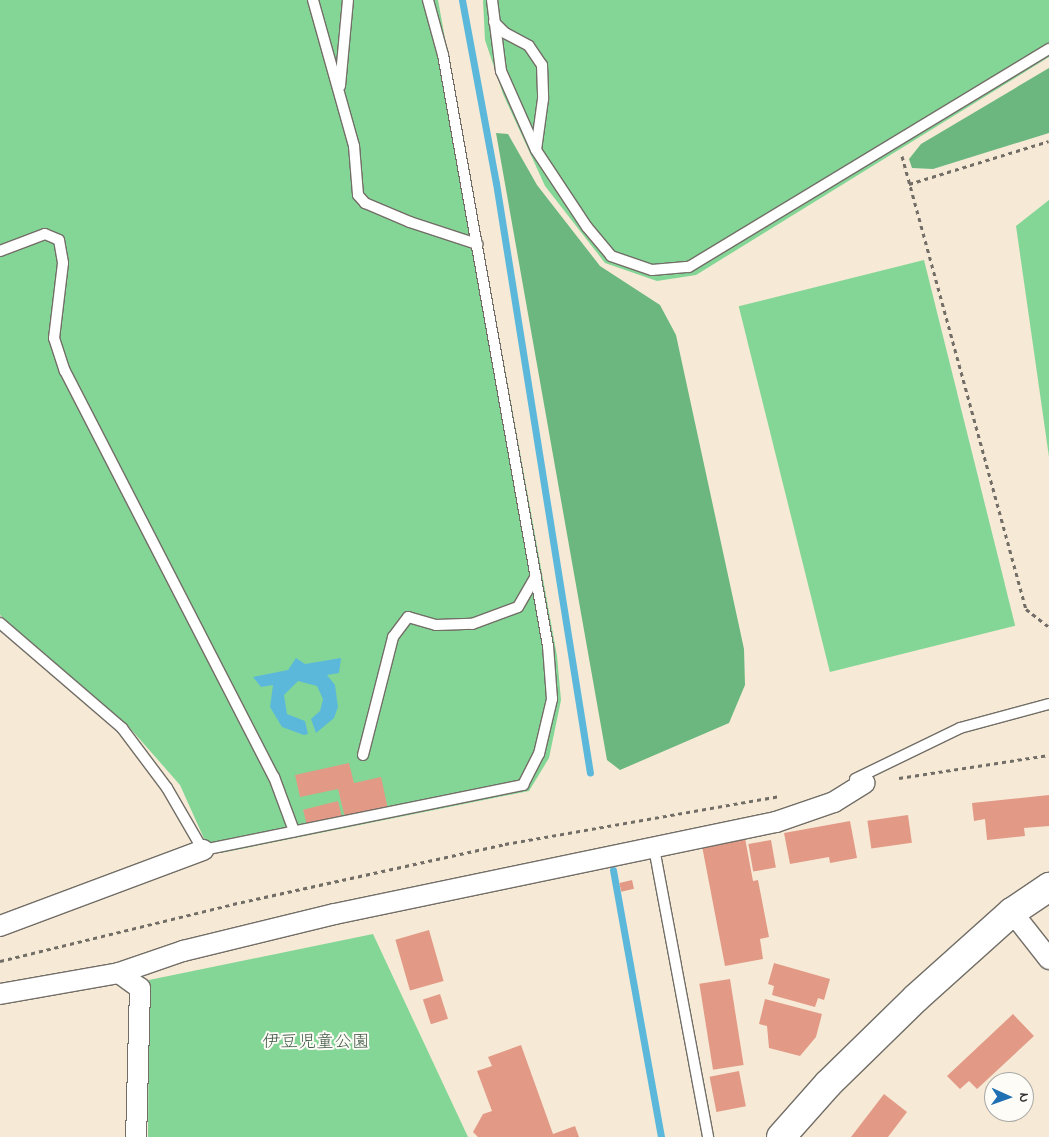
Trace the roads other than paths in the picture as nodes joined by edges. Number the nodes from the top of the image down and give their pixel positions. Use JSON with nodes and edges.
{"nodes":[{"id":1,"x":314,"y":0,"type":"edge"},
{"id":2,"x":348,"y":0,"type":"edge"},
{"id":3,"x":428,"y":0,"type":"edge"},
{"id":4,"x":492,"y":0,"type":"edge"},
{"id":5,"x":494,"y":22,"type":"junction"},
{"id":6,"x":1049,"y":49,"type":"edge"},
{"id":7,"x":339,"y":90,"type":"junction"},
{"id":8,"x":536,"y":150,"type":"junction"},
{"id":9,"x":477,"y":244,"type":"junction"},
{"id":10,"x":0,"y":251,"type":"edge"},
{"id":11,"x":536,"y":576,"type":"junction"},
{"id":12,"x":0,"y":623,"type":"edge"},
{"id":13,"x":1049,"y":704,"type":"edge"},
{"id":14,"x":363,"y":755,"type":"dead end"},
{"id":15,"x":865,"y":783,"type":"road end"},
{"id":16,"x":840,"y":787,"type":"dead end"},
{"id":17,"x":294,"y":831,"type":"junction"},
{"id":18,"x":654,"y":848,"type":"junction"},
{"id":19,"x":203,"y":850,"type":"junction"},
{"id":20,"x":1049,"y":886,"type":"edge"},
{"id":21,"x":1012,"y":912,"type":"junction"},
{"id":22,"x":0,"y":926,"type":"edge"},
{"id":23,"x":1049,"y":959,"type":"edge"},
{"id":24,"x":119,"y":973,"type":"junction"},
{"id":25,"x":0,"y":994,"type":"edge"},
{"id":26,"x":136,"y":1137,"type":"edge"},
{"id":27,"x":708,"y":1137,"type":"edge"},
{"id":28,"x":781,"y":1137,"type":"edge"}],
"edges":[{"from":1,"to":7,"type":"lane"},
{"from":2,"to":7,"type":"lane"},
{"from":3,"to":9,"type":"lane"},
{"from":4,"to":5,"type":"lane"},
{"from":5,"to":8,"type":"lane"},
{"from":5,"to":8,"type":"lane"},
{"from":6,"to":8,"type":"lane"},
{"from":7,"to":9,"type":"lane"},
{"from":9,"to":11,"type":"lane"},
{"from":10,"to":17,"type":"lane"},
{"from":11,"to":14,"type":"lane"},
{"from":11,"to":17,"type":"lane"},
{"from":12,"to":19,"type":"lane"},
{"from":13,"to":16,"type":"lane"},
{"from":15,"to":18,"type":"street"},
{"from":17,"to":19,"type":"lane"},
{"from":18,"to":24,"type":"street"},
{"from":18,"to":27,"type":"lane"},
{"from":19,"to":22,"type":"street"},
{"from":20,"to":21,"type":"street"},
{"from":21,"to":23,"type":"street"},
{"from":21,"to":28,"type":"street"},
{"from":24,"to":25,"type":"street"},
{"from":24,"to":26,"type":"street"}]}
